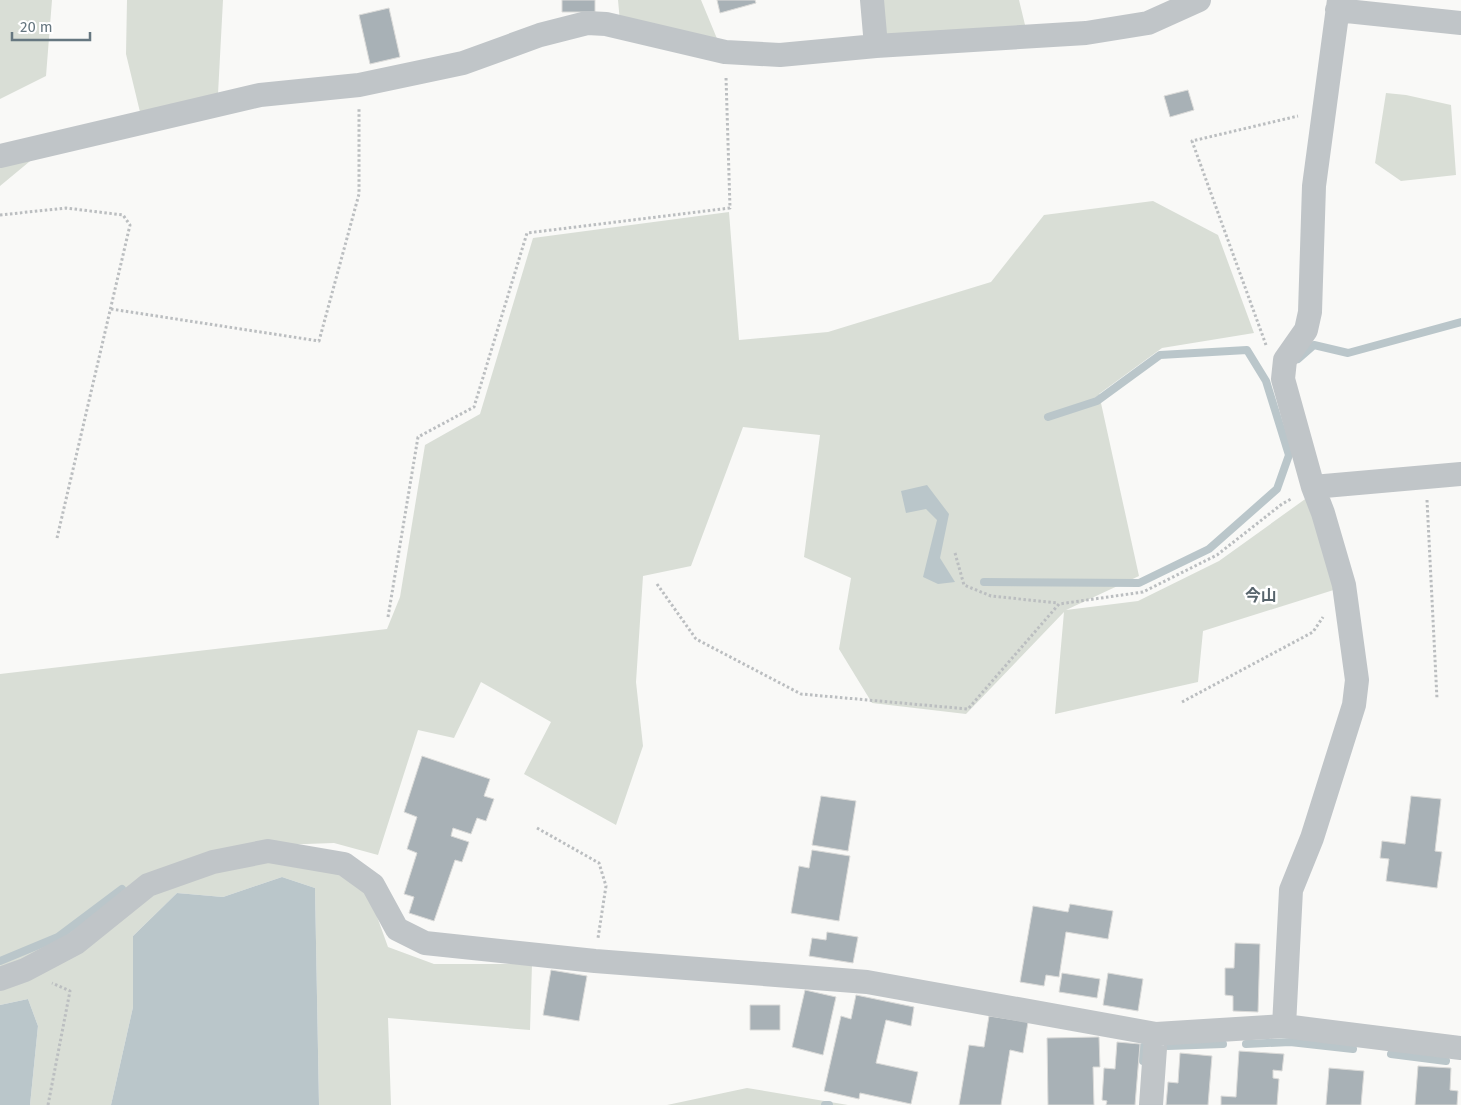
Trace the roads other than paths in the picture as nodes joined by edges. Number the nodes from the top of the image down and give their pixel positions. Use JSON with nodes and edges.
{"nodes":[{"id":1,"x":872,"y":0,"type":"edge"},
{"id":2,"x":1200,"y":0,"type":"edge"},
{"id":3,"x":1338,"y":5,"type":"edge"},
{"id":4,"x":1461,"y":23,"type":"edge"},
{"id":5,"x":876,"y":46,"type":"junction"},
{"id":6,"x":0,"y":156,"type":"edge"},
{"id":7,"x":1461,"y":474,"type":"edge"},
{"id":8,"x":1312,"y":487,"type":"junction"},
{"id":9,"x":0,"y":979,"type":"edge"},
{"id":10,"x":1284,"y":1026,"type":"junction"},
{"id":11,"x":1156,"y":1034,"type":"junction"},
{"id":12,"x":1461,"y":1048,"type":"edge"},
{"id":13,"x":1151,"y":1105,"type":"edge"}],
"edges":[{"from":1,"to":5,"type":"street"},
{"from":2,"to":5,"type":"street"},
{"from":3,"to":4,"type":"street"},
{"from":3,"to":8,"type":"street"},
{"from":5,"to":6,"type":"street"},
{"from":7,"to":8,"type":"street"},
{"from":8,"to":10,"type":"street"},
{"from":9,"to":11,"type":"street"},
{"from":10,"to":11,"type":"street"},
{"from":10,"to":12,"type":"street"},
{"from":11,"to":13,"type":"street"}]}
